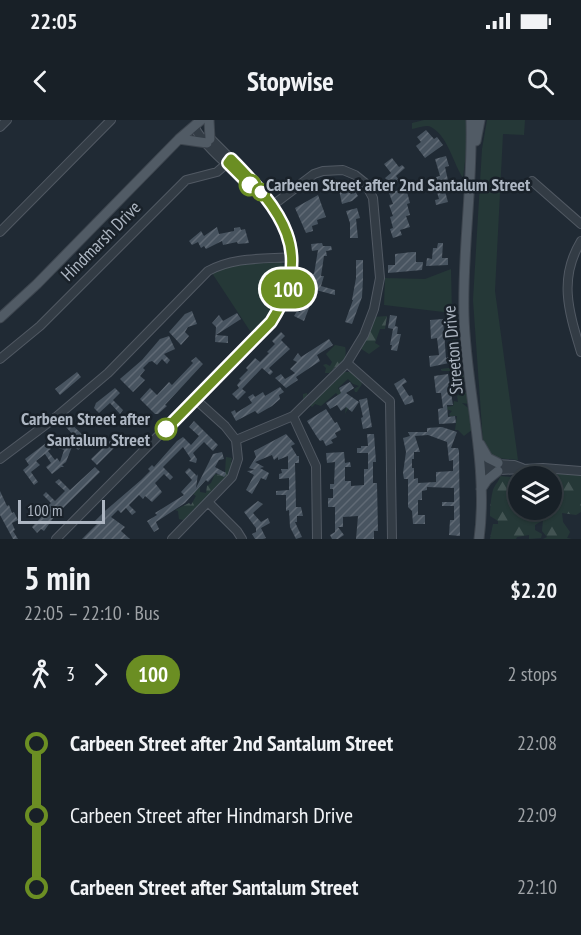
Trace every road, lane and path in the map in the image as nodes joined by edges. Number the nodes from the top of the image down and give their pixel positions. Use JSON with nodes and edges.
{"nodes":[{"id":1,"x":7,"y":120,"type":"edge"},
{"id":2,"x":111,"y":120,"type":"edge"},
{"id":3,"x":210,"y":120,"type":"edge"},
{"id":4,"x":471,"y":120,"type":"edge"},
{"id":5,"x":480,"y":120,"type":"edge"},
{"id":6,"x":198,"y":123,"type":"edge"},
{"id":7,"x":0,"y":127,"type":"edge"},
{"id":8,"x":179,"y":139,"type":"junction"},
{"id":9,"x":209,"y":141,"type":"junction"},
{"id":10,"x":472,"y":158,"type":"junction"},
{"id":11,"x":230,"y":161,"type":"junction"},
{"id":12,"x":532,"y":181,"type":"dead end"},
{"id":13,"x":273,"y":205,"type":"junction"},
{"id":14,"x":581,"y":224,"type":"edge"},
{"id":15,"x":0,"y":232,"type":"edge"},
{"id":16,"x":581,"y":241,"type":"edge"},
{"id":17,"x":292,"y":257,"type":"junction"},
{"id":18,"x":0,"y":318,"type":"edge"},
{"id":19,"x":581,"y":352,"type":"edge"},
{"id":20,"x":0,"y":359,"type":"edge"},
{"id":21,"x":347,"y":363,"type":"junction"},
{"id":22,"x":195,"y":399,"type":"junction"},
{"id":23,"x":293,"y":416,"type":"junction"},
{"id":24,"x":236,"y":440,"type":"junction"},
{"id":25,"x":478,"y":442,"type":"junction"},
{"id":26,"x":0,"y":459,"type":"edge"},
{"id":27,"x":480,"y":467,"type":"junction"},
{"id":28,"x":498,"y":467,"type":"junction"},
{"id":29,"x":581,"y":471,"type":"edge"},
{"id":30,"x":481,"y":489,"type":"junction"},
{"id":31,"x":207,"y":502,"type":"junction"},
{"id":32,"x":57,"y":539,"type":"edge"},
{"id":33,"x":172,"y":539,"type":"edge"},
{"id":34,"x":242,"y":539,"type":"edge"},
{"id":35,"x":317,"y":539,"type":"edge"},
{"id":36,"x":392,"y":539,"type":"edge"},
{"id":37,"x":479,"y":539,"type":"edge"}],
"edges":[{"from":1,"to":7,"type":"street"},
{"from":2,"to":15,"type":"street"},
{"from":3,"to":9,"type":"main road"},
{"from":4,"to":10,"type":"main road","name":"Streeton Drive"},
{"from":5,"to":10,"type":"main road","name":"Streeton Drive"},
{"from":6,"to":8,"type":"main road","name":"Hindmarsh Drive"},
{"from":6,"to":9,"type":"street"},
{"from":8,"to":9,"type":"main road"},
{"from":8,"to":18,"type":"main road","name":"Hindmarsh Drive"},
{"from":9,"to":11,"type":"street"},
{"from":10,"to":25,"type":"main road","name":"Streeton Drive"},
{"from":11,"to":13,"type":"street"},
{"from":11,"to":20,"type":"street","name":"Hindmarsh Drive"},
{"from":12,"to":14,"type":"street"},
{"from":13,"to":17,"type":"street"},
{"from":13,"to":21,"type":"street"},
{"from":16,"to":19,"type":"street"},
{"from":17,"to":22,"type":"street"},
{"from":17,"to":26,"type":"street"},
{"from":21,"to":23,"type":"street"},
{"from":21,"to":36,"type":"street"},
{"from":22,"to":24,"type":"street"},
{"from":22,"to":32,"type":"street"},
{"from":23,"to":24,"type":"street"},
{"from":23,"to":35,"type":"street"},
{"from":24,"to":31,"type":"street"},
{"from":25,"to":27,"type":"main road","name":"Streeton Drive"},
{"from":25,"to":28,"type":"main road"},
{"from":27,"to":28,"type":"street"},
{"from":27,"to":30,"type":"main road","name":"Streeton Drive"},
{"from":28,"to":29,"type":"street"},
{"from":28,"to":30,"type":"main road"},
{"from":30,"to":37,"type":"main road","name":"Streeton Drive"},
{"from":31,"to":33,"type":"street"},
{"from":31,"to":34,"type":"street"}]}
